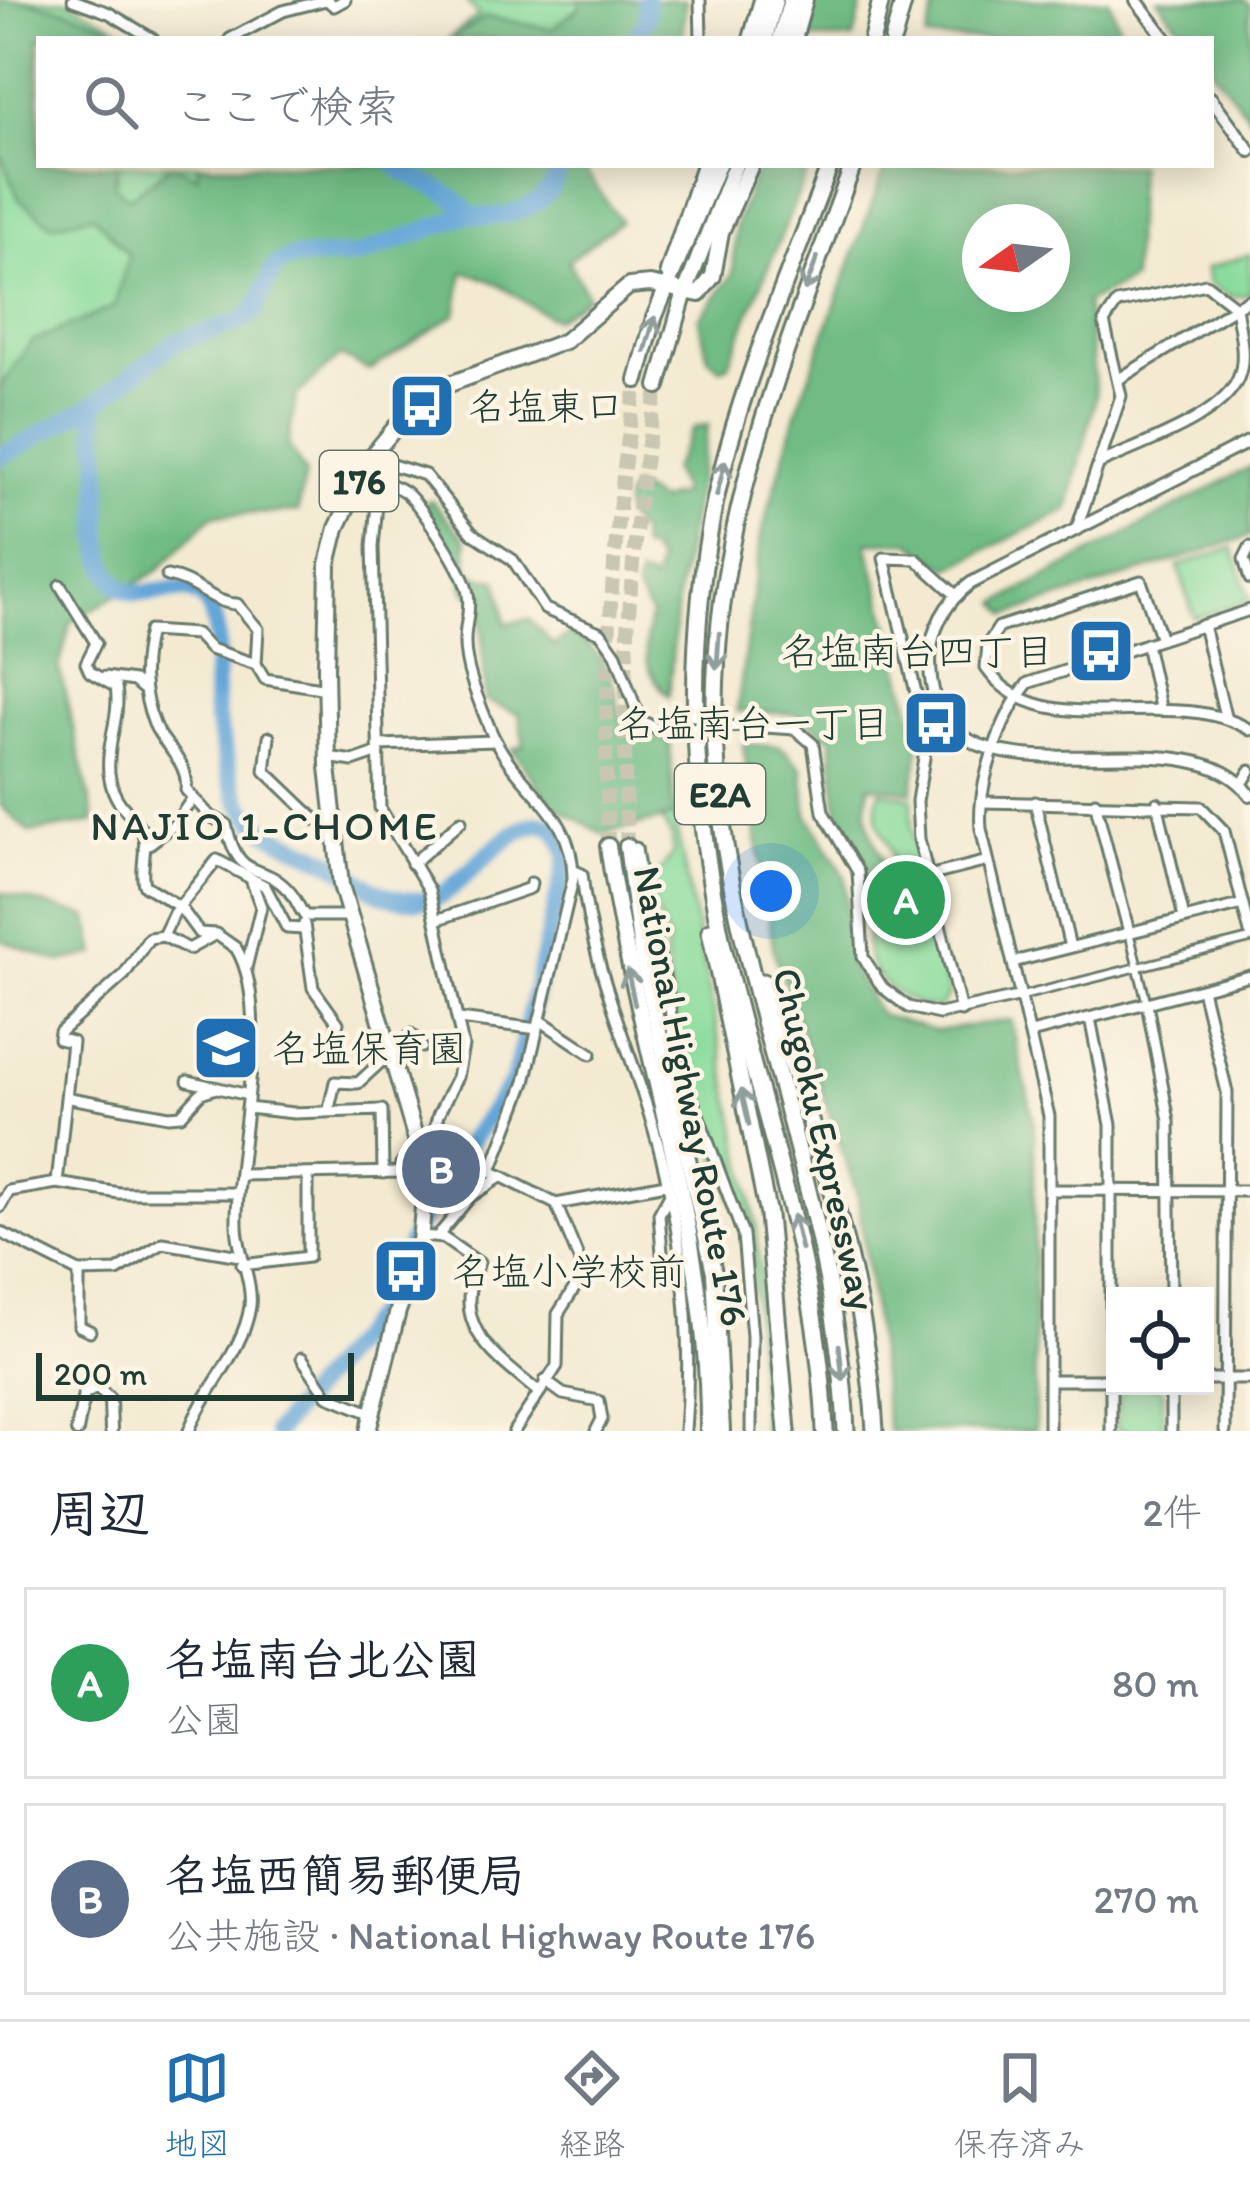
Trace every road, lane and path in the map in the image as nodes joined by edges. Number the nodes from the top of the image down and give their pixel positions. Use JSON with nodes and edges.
{"nodes":[{"id":1,"x":73,"y":0,"type":"edge"},
{"id":2,"x":327,"y":0,"type":"edge"},
{"id":3,"x":346,"y":0,"type":"edge"},
{"id":4,"x":700,"y":0,"type":"edge"},
{"id":5,"x":762,"y":0,"type":"edge"},
{"id":6,"x":775,"y":0,"type":"edge"},
{"id":7,"x":791,"y":0,"type":"edge"},
{"id":8,"x":805,"y":0,"type":"edge"},
{"id":9,"x":881,"y":0,"type":"edge"},
{"id":10,"x":904,"y":0,"type":"edge"},
{"id":11,"x":1136,"y":0,"type":"edge"},
{"id":12,"x":148,"y":36,"type":"edge"},
{"id":13,"x":236,"y":36,"type":"edge"},
{"id":14,"x":701,"y":36,"type":"edge"},
{"id":15,"x":752,"y":36,"type":"edge"},
{"id":16,"x":766,"y":36,"type":"edge"},
{"id":17,"x":781,"y":36,"type":"edge"},
{"id":18,"x":795,"y":36,"type":"edge"},
{"id":19,"x":873,"y":36,"type":"edge"},
{"id":20,"x":894,"y":36,"type":"edge"},
{"id":21,"x":1164,"y":36,"type":"edge"},
{"id":22,"x":1214,"y":102,"type":"edge"},
{"id":23,"x":1250,"y":151,"type":"edge"},
{"id":24,"x":703,"y":168,"type":"edge"},
{"id":25,"x":717,"y":168,"type":"edge"},
{"id":26,"x":734,"y":168,"type":"edge"},
{"id":27,"x":750,"y":168,"type":"edge"},
{"id":28,"x":829,"y":168,"type":"edge"},
{"id":29,"x":852,"y":168,"type":"edge"},
{"id":30,"x":666,"y":289,"type":"junction"},
{"id":31,"x":684,"y":295,"type":"junction"},
{"id":32,"x":1250,"y":299,"type":"edge"},
{"id":33,"x":1236,"y":307,"type":"junction"},
{"id":34,"x":1119,"y":379,"type":"junction"},
{"id":35,"x":637,"y":380,"type":"tunnel mouth"},
{"id":36,"x":658,"y":386,"type":"tunnel mouth"},
{"id":37,"x":1250,"y":441,"type":"edge"},
{"id":38,"x":376,"y":460,"type":"junction"},
{"id":39,"x":1100,"y":463,"type":"junction"},
{"id":40,"x":379,"y":482,"type":"junction"},
{"id":41,"x":1077,"y":528,"type":"junction"},
{"id":42,"x":1250,"y":548,"type":"edge"},
{"id":43,"x":167,"y":576,"type":"dead end"},
{"id":44,"x":1250,"y":578,"type":"edge"},
{"id":45,"x":60,"y":585,"type":"dead end"},
{"id":46,"x":957,"y":596,"type":"junction"},
{"id":47,"x":1250,"y":610,"type":"edge"},
{"id":48,"x":1203,"y":626,"type":"junction"},
{"id":49,"x":1161,"y":639,"type":"junction"},
{"id":50,"x":1146,"y":644,"type":"junction"},
{"id":51,"x":256,"y":664,"type":"junction"},
{"id":52,"x":105,"y":677,"type":"junction"},
{"id":53,"x":326,"y":689,"type":"junction"},
{"id":54,"x":146,"y":692,"type":"junction"},
{"id":55,"x":1017,"y":698,"type":"junction"},
{"id":56,"x":1160,"y":707,"type":"junction"},
{"id":57,"x":1225,"y":716,"type":"junction"},
{"id":58,"x":1250,"y":730,"type":"edge"},
{"id":59,"x":269,"y":737,"type":"dead end"},
{"id":60,"x":495,"y":741,"type":"junction"},
{"id":61,"x":694,"y":747,"type":"junction"},
{"id":62,"x":379,"y":748,"type":"junction"},
{"id":63,"x":997,"y":751,"type":"junction"},
{"id":64,"x":328,"y":757,"type":"junction"},
{"id":65,"x":1250,"y":771,"type":"edge"},
{"id":66,"x":1246,"y":790,"type":"edge"},
{"id":67,"x":192,"y":800,"type":"junction"},
{"id":68,"x":982,"y":802,"type":"junction"},
{"id":69,"x":1035,"y":802,"type":"junction"},
{"id":70,"x":1095,"y":802,"type":"junction"},
{"id":71,"x":1157,"y":803,"type":"junction"},
{"id":72,"x":332,"y":820,"type":"junction"},
{"id":73,"x":461,"y":821,"type":"dead end"},
{"id":74,"x":608,"y":846,"type":"tunnel mouth"},
{"id":75,"x":631,"y":847,"type":"joint"},
{"id":76,"x":144,"y":848,"type":"junction"},
{"id":77,"x":988,"y":861,"type":"junction"},
{"id":78,"x":412,"y":864,"type":"junction"},
{"id":79,"x":573,"y":870,"type":"junction"},
{"id":80,"x":730,"y":876,"type":"junction"},
{"id":81,"x":928,"y":876,"type":"junction"},
{"id":82,"x":251,"y":881,"type":"junction"},
{"id":83,"x":531,"y":883,"type":"dead end"},
{"id":84,"x":1243,"y":904,"type":"junction"},
{"id":85,"x":180,"y":907,"type":"junction"},
{"id":86,"x":347,"y":916,"type":"junction"},
{"id":87,"x":1184,"y":918,"type":"junction"},
{"id":88,"x":436,"y":920,"type":"junction"},
{"id":89,"x":304,"y":922,"type":"junction"},
{"id":90,"x":1129,"y":932,"type":"junction"},
{"id":91,"x":217,"y":934,"type":"junction"},
{"id":92,"x":164,"y":936,"type":"junction"},
{"id":93,"x":1250,"y":936,"type":"edge"},
{"id":94,"x":1070,"y":947,"type":"junction"},
{"id":95,"x":1013,"y":962,"type":"junction"},
{"id":96,"x":1137,"y":967,"type":"junction"},
{"id":97,"x":244,"y":974,"type":"junction"},
{"id":98,"x":1250,"y":976,"type":"edge"},
{"id":99,"x":1202,"y":989,"type":"junction"},
{"id":100,"x":1022,"y":996,"type":"junction"},
{"id":101,"x":1147,"y":1004,"type":"junction"},
{"id":102,"x":961,"y":1011,"type":"junction"},
{"id":103,"x":1090,"y":1018,"type":"junction"},
{"id":104,"x":458,"y":1019,"type":"junction"},
{"id":105,"x":338,"y":1023,"type":"dead end"},
{"id":106,"x":539,"y":1024,"type":"junction"},
{"id":107,"x":1031,"y":1034,"type":"junction"},
{"id":108,"x":422,"y":1047,"type":"dead end"},
{"id":109,"x":390,"y":1049,"type":"junction"},
{"id":110,"x":591,"y":1054,"type":"dead end"},
{"id":111,"x":188,"y":1081,"type":"dead end"},
{"id":112,"x":217,"y":1088,"type":"junction"},
{"id":113,"x":248,"y":1095,"type":"junction"},
{"id":114,"x":70,"y":1098,"type":"junction"},
{"id":115,"x":247,"y":1108,"type":"junction"},
{"id":116,"x":329,"y":1109,"type":"junction"},
{"id":117,"x":424,"y":1155,"type":"junction"},
{"id":118,"x":383,"y":1173,"type":"junction"},
{"id":119,"x":240,"y":1175,"type":"junction"},
{"id":120,"x":308,"y":1175,"type":"junction"},
{"id":121,"x":502,"y":1176,"type":"junction"},
{"id":122,"x":57,"y":1183,"type":"junction"},
{"id":123,"x":666,"y":1184,"type":"junction"},
{"id":124,"x":1051,"y":1190,"type":"junction"},
{"id":125,"x":1112,"y":1191,"type":"junction"},
{"id":126,"x":1250,"y":1191,"type":"edge"},
{"id":127,"x":1171,"y":1192,"type":"junction"},
{"id":128,"x":1227,"y":1192,"type":"junction"},
{"id":129,"x":236,"y":1193,"type":"junction"},
{"id":130,"x":669,"y":1196,"type":"junction"},
{"id":131,"x":556,"y":1204,"type":"junction"},
{"id":132,"x":0,"y":1207,"type":"edge"},
{"id":133,"x":0,"y":1232,"type":"edge"},
{"id":134,"x":430,"y":1237,"type":"junction"},
{"id":135,"x":241,"y":1261,"type":"junction"},
{"id":136,"x":80,"y":1272,"type":"junction"},
{"id":137,"x":664,"y":1279,"type":"dead end"},
{"id":138,"x":1113,"y":1287,"type":"edge"},
{"id":139,"x":1171,"y":1287,"type":"edge"},
{"id":140,"x":90,"y":1331,"type":"dead end"},
{"id":141,"x":302,"y":1358,"type":"dead end"},
{"id":142,"x":1214,"y":1379,"type":"edge"},
{"id":143,"x":1250,"y":1379,"type":"edge"},
{"id":144,"x":1050,"y":1380,"type":"junction"},
{"id":145,"x":1106,"y":1380,"type":"edge"},
{"id":146,"x":1225,"y":1380,"type":"junction"},
{"id":147,"x":541,"y":1386,"type":"junction"},
{"id":148,"x":1112,"y":1395,"type":"edge"},
{"id":149,"x":1171,"y":1395,"type":"edge"},
{"id":150,"x":373,"y":1414,"type":"junction"},
{"id":151,"x":77,"y":1431,"type":"edge"},
{"id":152,"x":111,"y":1431,"type":"edge"},
{"id":153,"x":189,"y":1431,"type":"edge"},
{"id":154,"x":368,"y":1431,"type":"edge"},
{"id":155,"x":514,"y":1431,"type":"edge"},
{"id":156,"x":596,"y":1431,"type":"edge"},
{"id":157,"x":685,"y":1431,"type":"edge"},
{"id":158,"x":709,"y":1431,"type":"edge"},
{"id":159,"x":722,"y":1431,"type":"edge"},
{"id":160,"x":751,"y":1431,"type":"edge"},
{"id":161,"x":788,"y":1431,"type":"edge"},
{"id":162,"x":825,"y":1431,"type":"edge"},
{"id":163,"x":846,"y":1431,"type":"edge"},
{"id":164,"x":875,"y":1431,"type":"edge"},
{"id":165,"x":1049,"y":1431,"type":"edge"},
{"id":166,"x":1111,"y":1431,"type":"edge"},
{"id":167,"x":1171,"y":1431,"type":"edge"},
{"id":168,"x":1225,"y":1431,"type":"edge"}],
"edges":[{"from":1,"to":12,"type":"street"},
{"from":2,"to":3,"type":"street"},
{"from":2,"to":13,"type":"street"},
{"from":4,"to":14,"type":"street"},
{"from":5,"to":15,"type":"highway"},
{"from":6,"to":16,"type":"highway"},
{"from":7,"to":17,"type":"highway"},
{"from":8,"to":18,"type":"highway"},
{"from":9,"to":19,"type":"highway"},
{"from":10,"to":20,"type":"highway"},
{"from":11,"to":21,"type":"street"},
{"from":22,"to":23,"type":"street"},
{"from":24,"to":30,"type":"highway"},
{"from":25,"to":30,"type":"highway"},
{"from":26,"to":31,"type":"highway"},
{"from":27,"to":31,"type":"highway"},
{"from":61,"to":28,"type":"highway","name":"Chugoku Expressway","number":"E2A","one_way":true},
{"from":29,"to":80,"type":"highway","name":"Chugoku Expressway","number":"E2A","one_way":true},
{"from":30,"to":31,"type":"highway"},
{"from":35,"to":30,"type":"highway","one_way":true},
{"from":30,"to":38,"type":"highway","number":"176"},
{"from":31,"to":36,"type":"highway"},
{"from":32,"to":33,"type":"street"},
{"from":33,"to":34,"type":"street"},
{"from":33,"to":34,"type":"street"},
{"from":33,"to":39,"type":"street"},
{"from":34,"to":39,"type":"street"},
{"from":37,"to":41,"type":"street"},
{"from":38,"to":40,"type":"street"},
{"from":38,"to":53,"type":"highway","number":"176"},
{"from":38,"to":102,"type":"street","bridge":true},
{"from":39,"to":41,"type":"street"},
{"from":40,"to":60,"type":"street"},
{"from":40,"to":62,"type":"street"},
{"from":41,"to":46,"type":"street"},
{"from":42,"to":44,"type":"street"},
{"from":43,"to":51,"type":"street"},
{"from":45,"to":52,"type":"street"},
{"from":46,"to":63,"type":"street"},
{"from":46,"to":81,"type":"street"},
{"from":47,"to":48,"type":"street"},
{"from":48,"to":49,"type":"street"},
{"from":48,"to":57,"type":"street"},
{"from":49,"to":50,"type":"street"},
{"from":49,"to":55,"type":"street"},
{"from":50,"to":55,"type":"street"},
{"from":50,"to":56,"type":"street"},
{"from":51,"to":53,"type":"street"},
{"from":51,"to":54,"type":"street"},
{"from":52,"to":54,"type":"street"},
{"from":52,"to":76,"type":"street"},
{"from":53,"to":64,"type":"highway","number":"176"},
{"from":54,"to":67,"type":"street"},
{"from":55,"to":56,"type":"street"},
{"from":55,"to":63,"type":"street"},
{"from":56,"to":57,"type":"street"},
{"from":57,"to":58,"type":"street"},
{"from":59,"to":72,"type":"street"},
{"from":60,"to":62,"type":"street"},
{"from":60,"to":79,"type":"street"},
{"from":161,"to":61,"type":"highway","one_way":true},
{"from":162,"to":61,"type":"highway","name":"Chugoku Expressway","number":"E2A","one_way":true},
{"from":62,"to":64,"type":"street"},
{"from":62,"to":78,"type":"street"},
{"from":63,"to":66,"type":"street"},
{"from":63,"to":68,"type":"street"},
{"from":64,"to":72,"type":"highway","number":"176"},
{"from":65,"to":66,"type":"street"},
{"from":67,"to":76,"type":"street"},
{"from":67,"to":89,"type":"street"},
{"from":68,"to":69,"type":"street"},
{"from":68,"to":77,"type":"street"},
{"from":69,"to":70,"type":"street"},
{"from":69,"to":94,"type":"street"},
{"from":70,"to":71,"type":"street"},
{"from":70,"to":90,"type":"street"},
{"from":71,"to":84,"type":"street"},
{"from":71,"to":87,"type":"street"},
{"from":72,"to":86,"type":"highway","number":"176"},
{"from":73,"to":78,"type":"street"},
{"from":158,"to":74,"type":"highway","name":"National Highway Route 176","one_way":true},
{"from":75,"to":159,"type":"highway","name":"National Highway Route 176"},
{"from":75,"to":160,"type":"street"},
{"from":76,"to":85,"type":"street"},
{"from":77,"to":81,"type":"street"},
{"from":77,"to":95,"type":"street"},
{"from":78,"to":88,"type":"street"},
{"from":79,"to":106,"type":"street"},
{"from":79,"to":123,"type":"street"},
{"from":80,"to":163,"type":"highway","name":"Chugoku Expressway","number":"E2A","one_way":true},
{"from":80,"to":164,"type":"highway"},
{"from":81,"to":102,"type":"street"},
{"from":82,"to":85,"type":"street"},
{"from":82,"to":89,"type":"street"},
{"from":82,"to":97,"type":"street"},
{"from":83,"to":88,"type":"street"},
{"from":84,"to":87,"type":"street"},
{"from":84,"to":93,"type":"street"},
{"from":85,"to":91,"type":"street"},
{"from":85,"to":92,"type":"street"},
{"from":86,"to":89,"type":"street"},
{"from":86,"to":109,"type":"highway","number":"176"},
{"from":87,"to":90,"type":"street"},
{"from":88,"to":104,"type":"street"},
{"from":89,"to":105,"type":"street"},
{"from":90,"to":94,"type":"street"},
{"from":90,"to":96,"type":"street"},
{"from":91,"to":92,"type":"street"},
{"from":91,"to":97,"type":"street"},
{"from":92,"to":114,"type":"street"},
{"from":93,"to":96,"type":"street"},
{"from":94,"to":95,"type":"street"},
{"from":95,"to":100,"type":"street"},
{"from":96,"to":100,"type":"street"},
{"from":96,"to":101,"type":"street"},
{"from":97,"to":113,"type":"street"},
{"from":98,"to":99,"type":"street"},
{"from":99,"to":101,"type":"street"},
{"from":99,"to":128,"type":"street"},
{"from":100,"to":102,"type":"street"},
{"from":100,"to":107,"type":"street"},
{"from":101,"to":103,"type":"street"},
{"from":101,"to":127,"type":"street"},
{"from":103,"to":107,"type":"street"},
{"from":103,"to":125,"type":"street"},
{"from":104,"to":106,"type":"street"},
{"from":104,"to":117,"type":"street"},
{"from":106,"to":110,"type":"street"},
{"from":106,"to":121,"type":"street"},
{"from":107,"to":124,"type":"street"},
{"from":108,"to":109,"type":"street"},
{"from":109,"to":116,"type":"street"},
{"from":109,"to":117,"type":"highway","number":"176"},
{"from":111,"to":112,"type":"street"},
{"from":112,"to":113,"type":"street"},
{"from":112,"to":114,"type":"street"},
{"from":113,"to":115,"type":"street"},
{"from":114,"to":122,"type":"street"},
{"from":115,"to":116,"type":"street"},
{"from":115,"to":119,"type":"street"},
{"from":116,"to":118,"type":"street"},
{"from":117,"to":118,"type":"street"},
{"from":117,"to":134,"type":"highway","number":"176"},
{"from":118,"to":120,"type":"street"},
{"from":119,"to":120,"type":"street"},
{"from":119,"to":129,"type":"street"},
{"from":120,"to":135,"type":"street"},
{"from":121,"to":131,"type":"street"},
{"from":121,"to":134,"type":"street"},
{"from":122,"to":129,"type":"street"},
{"from":122,"to":132,"type":"street"},
{"from":123,"to":130,"type":"street"},
{"from":123,"to":131,"type":"street"},
{"from":124,"to":125,"type":"street"},
{"from":124,"to":144,"type":"street"},
{"from":125,"to":127,"type":"street"},
{"from":125,"to":138,"type":"street"},
{"from":126,"to":128,"type":"street"},
{"from":127,"to":128,"type":"street"},
{"from":127,"to":139,"type":"street"},
{"from":128,"to":146,"type":"street"},
{"from":129,"to":135,"type":"street"},
{"from":130,"to":137,"type":"street"},
{"from":130,"to":157,"type":"street"},
{"from":131,"to":147,"type":"street"},
{"from":133,"to":136,"type":"street"},
{"from":134,"to":147,"type":"street"},
{"from":134,"to":150,"type":"highway","number":"176"},
{"from":135,"to":136,"type":"street"},
{"from":135,"to":153,"type":"street"},
{"from":136,"to":140,"type":"street"},
{"from":141,"to":150,"type":"street"},
{"from":142,"to":146,"type":"street"},
{"from":143,"to":146,"type":"street"},
{"from":144,"to":145,"type":"street"},
{"from":144,"to":165,"type":"street"},
{"from":146,"to":168,"type":"street"},
{"from":147,"to":155,"type":"street"},
{"from":147,"to":156,"type":"street"},
{"from":148,"to":166,"type":"street"},
{"from":149,"to":167,"type":"street"},
{"from":150,"to":154,"type":"highway","number":"176"},
{"from":151,"to":152,"type":"street"}]}
